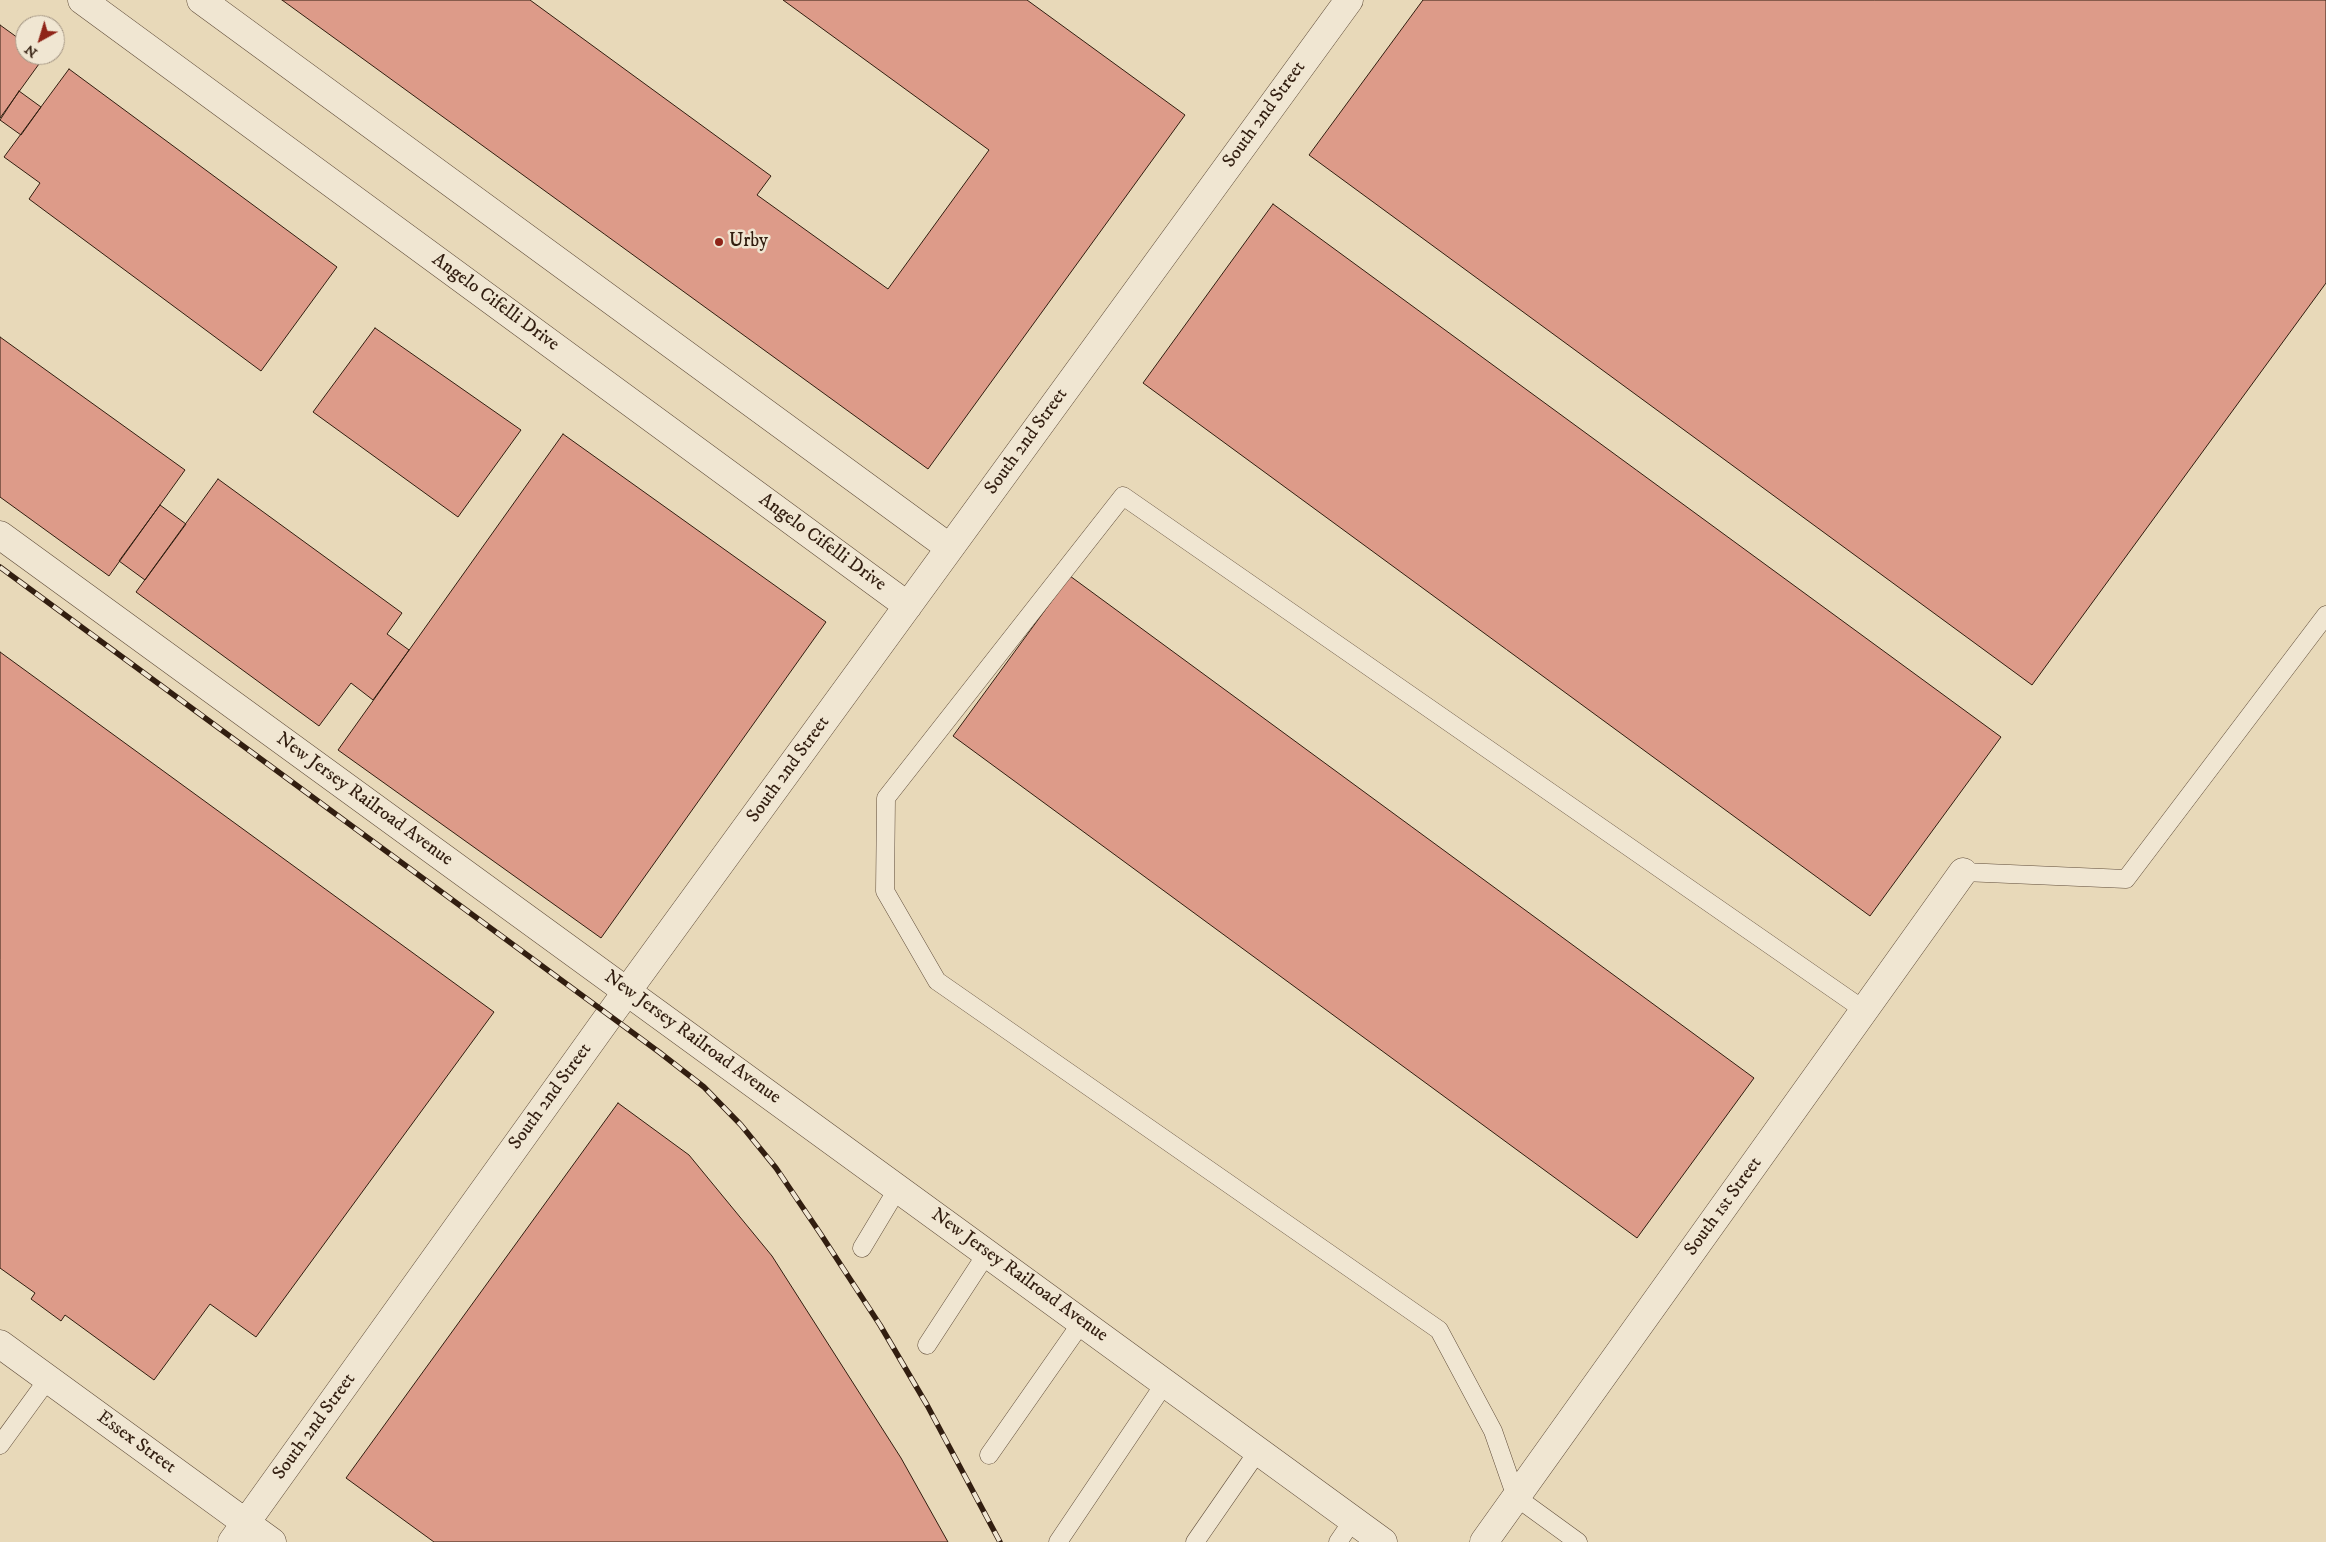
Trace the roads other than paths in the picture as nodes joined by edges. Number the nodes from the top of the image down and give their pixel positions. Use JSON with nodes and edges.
{"nodes":[{"id":1,"x":82,"y":0,"type":"edge"},
{"id":2,"x":201,"y":0,"type":"edge"},
{"id":3,"x":1349,"y":0,"type":"edge"},
{"id":4,"x":0,"y":535,"type":"edge"},
{"id":5,"x":950,"y":548,"type":"junction"},
{"id":6,"x":908,"y":606,"type":"junction"},
{"id":7,"x":2326,"y":615,"type":"edge"},
{"id":8,"x":1963,"y":872,"type":"joint"},
{"id":9,"x":628,"y":991,"type":"junction"},
{"id":10,"x":1864,"y":1010,"type":"junction"},
{"id":11,"x":898,"y":1188,"type":"junction"},
{"id":12,"x":862,"y":1248,"type":"dead end"},
{"id":13,"x":987,"y":1253,"type":"junction"},
{"id":14,"x":1082,"y":1322,"type":"junction"},
{"id":15,"x":0,"y":1344,"type":"edge"},
{"id":16,"x":928,"y":1345,"type":"dead end"},
{"id":17,"x":48,"y":1379,"type":"junction"},
{"id":18,"x":1165,"y":1383,"type":"junction"},
{"id":19,"x":0,"y":1445,"type":"edge"},
{"id":20,"x":1258,"y":1451,"type":"junction"},
{"id":21,"x":990,"y":1456,"type":"dead end"},
{"id":22,"x":1516,"y":1497,"type":"junction"},
{"id":23,"x":1346,"y":1531,"type":"edge"},
{"id":24,"x":239,"y":1533,"type":"edge"},
{"id":25,"x":272,"y":1542,"type":"edge"},
{"id":26,"x":1058,"y":1542,"type":"edge"},
{"id":27,"x":1195,"y":1542,"type":"edge"},
{"id":28,"x":1383,"y":1542,"type":"edge"},
{"id":29,"x":1484,"y":1542,"type":"edge"},
{"id":30,"x":1578,"y":1542,"type":"edge"}],
"edges":[{"from":1,"to":6,"type":"street","name":"Angelo Cifelli Drive"},
{"from":2,"to":5,"type":"street"},
{"from":3,"to":5,"type":"street","name":"South 2nd Street"},
{"from":4,"to":9,"type":"street","name":"New Jersey Railroad Avenue"},
{"from":5,"to":6,"type":"street","name":"South 2nd Street"},
{"from":6,"to":9,"type":"street","name":"South 2nd Street"},
{"from":7,"to":8,"type":"lane"},
{"from":8,"to":10,"type":"street","name":"South 1st Street"},
{"from":9,"to":11,"type":"street","name":"New Jersey Railroad Avenue"},
{"from":9,"to":24,"type":"street","name":"South 2nd Street"},
{"from":10,"to":22,"type":"street","name":"South 1st Street"},
{"from":10,"to":22,"type":"lane"},
{"from":11,"to":12,"type":"lane"},
{"from":11,"to":13,"type":"street","name":"New Jersey Railroad Avenue"},
{"from":13,"to":14,"type":"street","name":"New Jersey Railroad Avenue"},
{"from":13,"to":16,"type":"lane"},
{"from":14,"to":18,"type":"street","name":"New Jersey Railroad Avenue"},
{"from":14,"to":21,"type":"lane"},
{"from":15,"to":17,"type":"street","name":"Essex Street"},
{"from":17,"to":19,"type":"lane"},
{"from":17,"to":24,"type":"street","name":"Essex Street"},
{"from":18,"to":20,"type":"street","name":"New Jersey Railroad Avenue"},
{"from":18,"to":26,"type":"lane"},
{"from":20,"to":23,"type":"street","name":"New Jersey Railroad Avenue"},
{"from":20,"to":27,"type":"lane"},
{"from":22,"to":29,"type":"street","name":"South 1st Street"},
{"from":22,"to":30,"type":"lane"},
{"from":23,"to":28,"type":"street","name":"New Jersey Railroad Avenue"},
{"from":24,"to":25,"type":"street","name":"Essex Street"}]}
